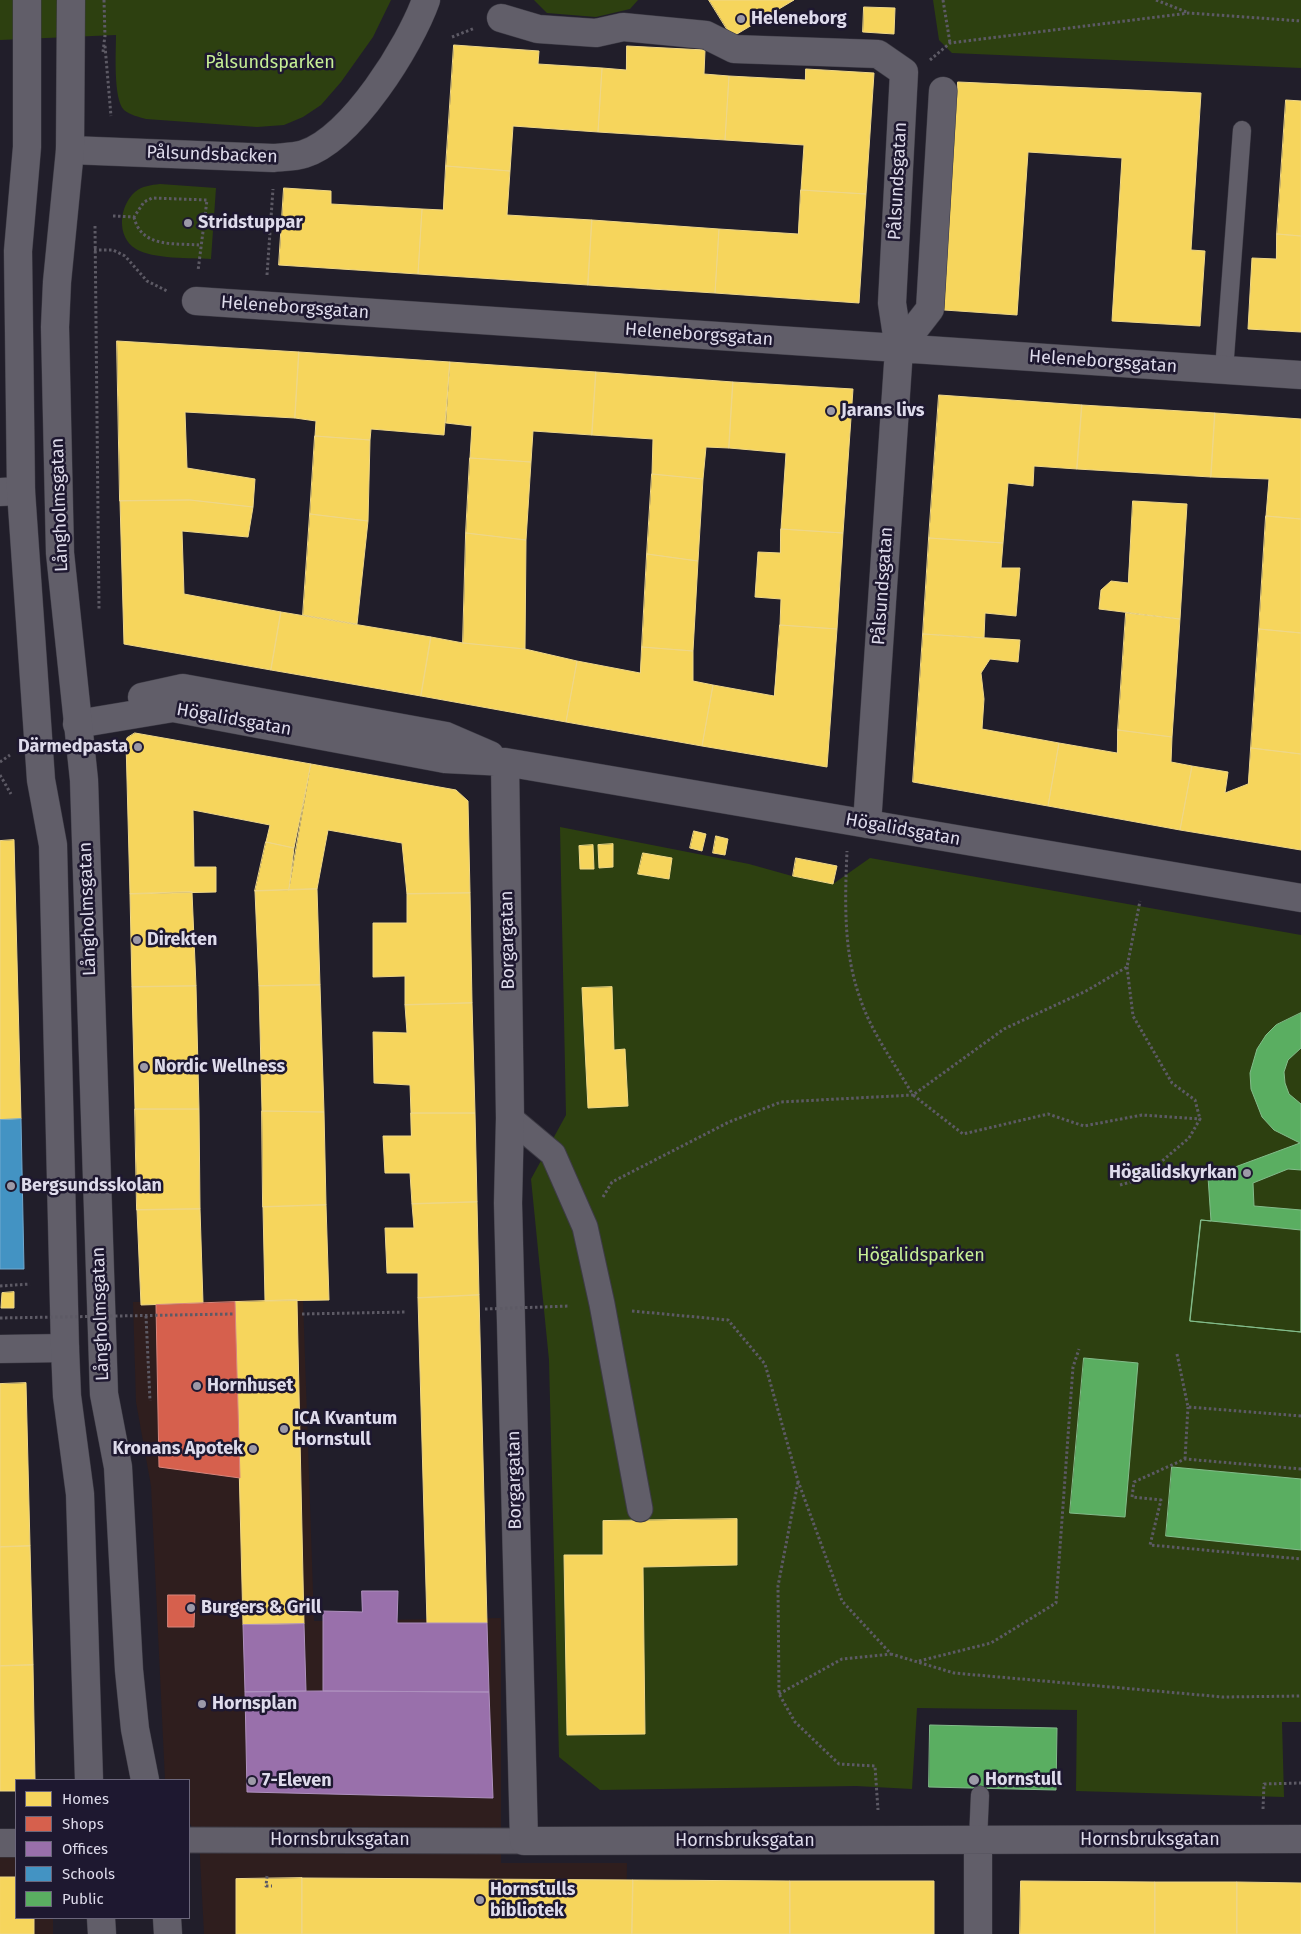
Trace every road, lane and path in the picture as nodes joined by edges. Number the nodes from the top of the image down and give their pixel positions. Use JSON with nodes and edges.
{"nodes":[{"id":1,"x":27,"y":0,"type":"edge"},
{"id":2,"x":72,"y":0,"type":"edge"},
{"id":3,"x":104,"y":0,"type":"edge"},
{"id":4,"x":426,"y":0,"type":"edge"},
{"id":5,"x":944,"y":0,"type":"edge"},
{"id":6,"x":1156,"y":0,"type":"edge"},
{"id":7,"x":1189,"y":13,"type":"junction"},
{"id":8,"x":501,"y":18,"type":"dead end"},
{"id":9,"x":1301,"y":21,"type":"edge"},
{"id":10,"x":950,"y":43,"type":"junction"},
{"id":11,"x":929,"y":61,"type":"dead end"},
{"id":12,"x":943,"y":91,"type":"dead end"},
{"id":13,"x":111,"y":116,"type":"dead end"},
{"id":14,"x":1242,"y":130,"type":"dead end"},
{"id":15,"x":70,"y":150,"type":"junction"},
{"id":16,"x":274,"y":181,"type":"dead end"},
{"id":17,"x":113,"y":216,"type":"dead end"},
{"id":18,"x":134,"y":217,"type":"junction"},
{"id":19,"x":200,"y":245,"type":"junction"},
{"id":20,"x":95,"y":250,"type":"dead end"},
{"id":21,"x":113,"y":250,"type":"dead end"},
{"id":22,"x":268,"y":268,"type":"dead end"},
{"id":23,"x":196,"y":301,"type":"junction"},
{"id":24,"x":899,"y":349,"type":"junction"},
{"id":25,"x":1224,"y":370,"type":"junction"},
{"id":26,"x":1301,"y":375,"type":"edge"},
{"id":27,"x":11,"y":492,"type":"edge"},
{"id":28,"x":99,"y":614,"type":"dead end"},
{"id":29,"x":77,"y":724,"type":"junction"},
{"id":30,"x":38,"y":729,"type":"junction"},
{"id":31,"x":505,"y":762,"type":"junction"},
{"id":32,"x":858,"y":822,"type":"junction"},
{"id":33,"x":1301,"y":898,"type":"edge"},
{"id":34,"x":1139,"y":908,"type":"dead end"},
{"id":35,"x":1127,"y":967,"type":"junction"},
{"id":36,"x":913,"y":1095,"type":"junction"},
{"id":37,"x":510,"y":1118,"type":"junction"},
{"id":38,"x":1200,"y":1119,"type":"junction"},
{"id":39,"x":1120,"y":1185,"type":"dead end"},
{"id":40,"x":585,"y":1228,"type":"junction"},
{"id":41,"x":30,"y":1284,"type":"dead end"},
{"id":42,"x":0,"y":1286,"type":"edge"},
{"id":43,"x":602,"y":1304,"type":"junction"},
{"id":44,"x":570,"y":1306,"type":"dead end"},
{"id":45,"x":485,"y":1309,"type":"dead end"},
{"id":46,"x":407,"y":1312,"type":"dead end"},
{"id":47,"x":233,"y":1314,"type":"dead end"},
{"id":48,"x":302,"y":1314,"type":"dead end"},
{"id":49,"x":146,"y":1316,"type":"junction"},
{"id":50,"x":0,"y":1318,"type":"edge"},
{"id":51,"x":65,"y":1348,"type":"junction"},
{"id":52,"x":101,"y":1348,"type":"junction"},
{"id":53,"x":0,"y":1349,"type":"edge"},
{"id":54,"x":1079,"y":1349,"type":"dead end"},
{"id":55,"x":1177,"y":1354,"type":"dead end"},
{"id":56,"x":150,"y":1401,"type":"dead end"},
{"id":57,"x":1188,"y":1406,"type":"junction"},
{"id":58,"x":1301,"y":1416,"type":"edge"},
{"id":59,"x":1185,"y":1459,"type":"junction"},
{"id":60,"x":1301,"y":1470,"type":"edge"},
{"id":61,"x":798,"y":1481,"type":"junction"},
{"id":62,"x":640,"y":1509,"type":"dead end"},
{"id":63,"x":1301,"y":1559,"type":"edge"},
{"id":64,"x":891,"y":1654,"type":"junction"},
{"id":65,"x":918,"y":1662,"type":"junction"},
{"id":66,"x":779,"y":1694,"type":"junction"},
{"id":67,"x":1301,"y":1696,"type":"edge"},
{"id":68,"x":89,"y":1779,"type":"edge"},
{"id":69,"x":145,"y":1779,"type":"edge"},
{"id":70,"x":1301,"y":1784,"type":"edge"},
{"id":71,"x":980,"y":1795,"type":"dead end"},
{"id":72,"x":1264,"y":1801,"type":"dead end"},
{"id":73,"x":1301,"y":1839,"type":"edge"},
{"id":74,"x":190,"y":1840,"type":"edge"},
{"id":75,"x":978,"y":1840,"type":"junction"},
{"id":76,"x":524,"y":1841,"type":"junction"},
{"id":77,"x":880,"y":1841,"type":"junction"},
{"id":78,"x":0,"y":1843,"type":"edge"},
{"id":79,"x":15,"y":1843,"type":"edge"},
{"id":80,"x":266,"y":1876,"type":"dead end"},
{"id":81,"x":272,"y":1886,"type":"dead end"},
{"id":82,"x":101,"y":1919,"type":"edge"},
{"id":83,"x":167,"y":1919,"type":"edge"},
{"id":84,"x":102,"y":1934,"type":"edge"},
{"id":85,"x":168,"y":1934,"type":"edge"},
{"id":86,"x":978,"y":1934,"type":"edge"}],
"edges":[{"from":1,"to":27,"type":"street","name":"Långholmsgatan"},
{"from":2,"to":15,"type":"street","name":"Långholmsgatan"},
{"from":3,"to":13,"type":"path"},
{"from":4,"to":15,"type":"street","name":"Pålsundsbacken"},
{"from":5,"to":10,"type":"path"},
{"from":6,"to":7,"type":"path"},
{"from":7,"to":9,"type":"path"},
{"from":7,"to":10,"type":"path"},
{"from":8,"to":24,"type":"street","name":"Pålsundsgatan"},
{"from":10,"to":11,"type":"path"},
{"from":12,"to":24,"type":"street"},
{"from":14,"to":25,"type":"lane"},
{"from":15,"to":29,"type":"street","name":"Långholmsgatan"},
{"from":16,"to":22,"type":"path"},
{"from":17,"to":18,"type":"path"},
{"from":18,"to":19,"type":"path"},
{"from":18,"to":19,"type":"path"},
{"from":19,"to":23,"type":"path"},
{"from":20,"to":28,"type":"path"},
{"from":21,"to":23,"type":"path","name":"Heleneborgsgatan"},
{"from":23,"to":24,"type":"street","name":"Heleneborgsgatan"},
{"from":24,"to":25,"type":"street","name":"Heleneborgsgatan"},
{"from":24,"to":32,"type":"street","name":"Pålsundsgatan"},
{"from":25,"to":26,"type":"street","name":"Heleneborgsgatan"},
{"from":27,"to":30,"type":"street","name":"Långholmsgatan"},
{"from":29,"to":30,"type":"street","name":"Högalidsgatan"},
{"from":29,"to":31,"type":"street","name":"Högalidsgatan"},
{"from":29,"to":52,"type":"street","name":"Långholmsgatan"},
{"from":30,"to":51,"type":"street","name":"Långholmsgatan"},
{"from":31,"to":32,"type":"street","name":"Högalidsgatan"},
{"from":31,"to":37,"type":"street","name":"Borgargatan"},
{"from":32,"to":33,"type":"street","name":"Högalidsgatan"},
{"from":32,"to":36,"type":"path"},
{"from":34,"to":35,"type":"path"},
{"from":35,"to":36,"type":"path"},
{"from":35,"to":38,"type":"path"},
{"from":36,"to":38,"type":"path"},
{"from":36,"to":40,"type":"path"},
{"from":37,"to":40,"type":"street"},
{"from":37,"to":76,"type":"street","name":"Borgargatan"},
{"from":38,"to":39,"type":"path"},
{"from":40,"to":43,"type":"street"},
{"from":41,"to":42,"type":"path"},
{"from":43,"to":61,"type":"path"},
{"from":43,"to":62,"type":"street"},
{"from":44,"to":45,"type":"path","bridge":true},
{"from":46,"to":48,"type":"path"},
{"from":47,"to":49,"type":"path","bridge":true},
{"from":49,"to":50,"type":"path","bridge":true},
{"from":49,"to":56,"type":"path"},
{"from":51,"to":52,"type":"street"},
{"from":51,"to":53,"type":"street"},
{"from":51,"to":68,"type":"street","name":"Långholmsgatan"},
{"from":52,"to":69,"type":"street","name":"Långholmsgatan"},
{"from":54,"to":65,"type":"path"},
{"from":55,"to":57,"type":"path"},
{"from":57,"to":58,"type":"path"},
{"from":57,"to":59,"type":"path"},
{"from":59,"to":60,"type":"path"},
{"from":59,"to":63,"type":"path"},
{"from":61,"to":64,"type":"path"},
{"from":61,"to":66,"type":"path"},
{"from":64,"to":65,"type":"path"},
{"from":64,"to":66,"type":"path"},
{"from":65,"to":67,"type":"path"},
{"from":66,"to":77,"type":"path"},
{"from":70,"to":72,"type":"path"},
{"from":71,"to":75,"type":"lane"},
{"from":73,"to":75,"type":"street","name":"Hornsbruksgatan"},
{"from":74,"to":76,"type":"street","name":"Hornsbruksgatan"},
{"from":75,"to":77,"type":"street","name":"Hornsbruksgatan"},
{"from":75,"to":86,"type":"street"},
{"from":76,"to":77,"type":"street","name":"Hornsbruksgatan"},
{"from":78,"to":79,"type":"street"},
{"from":80,"to":81,"type":"path"},
{"from":82,"to":84,"type":"street"},
{"from":83,"to":85,"type":"street"}]}
